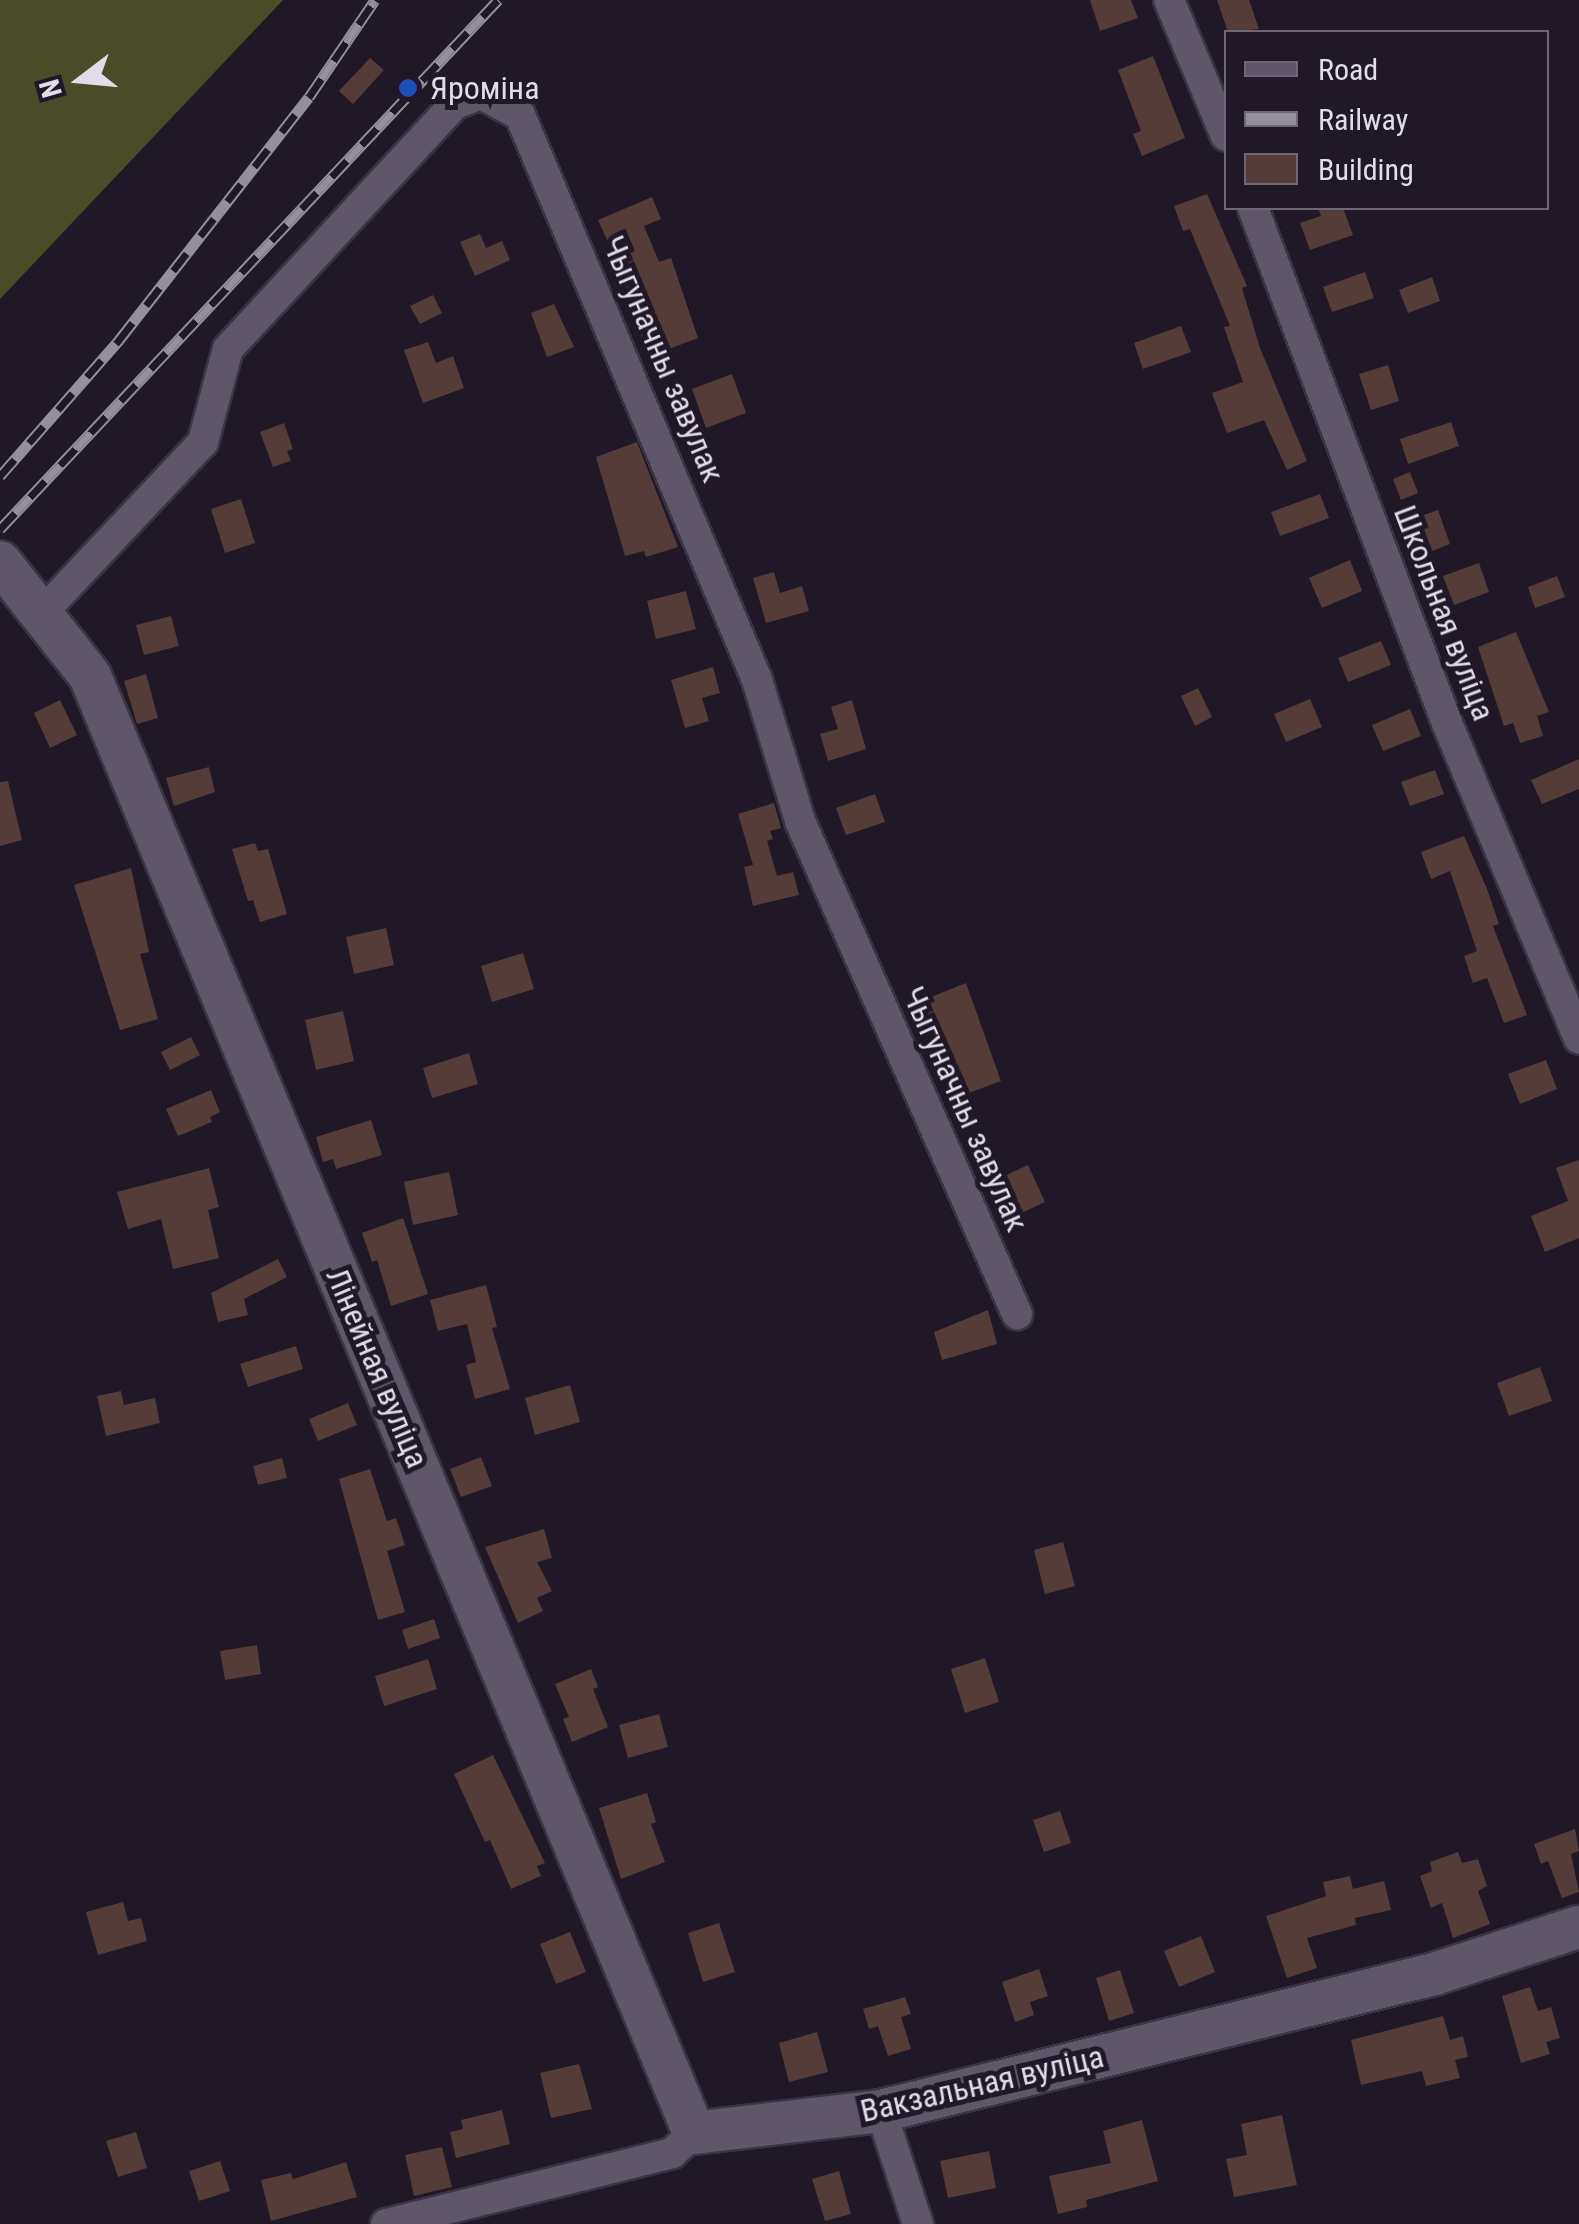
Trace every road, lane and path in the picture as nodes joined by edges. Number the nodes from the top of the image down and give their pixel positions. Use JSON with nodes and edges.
{"nodes":[{"id":1,"x":1169,"y":0,"type":"edge"},
{"id":2,"x":1224,"y":131,"type":"edge"},
{"id":3,"x":1254,"y":210,"type":"edge"},
{"id":4,"x":0,"y":562,"type":"edge"},
{"id":5,"x":41,"y":614,"type":"junction"},
{"id":6,"x":1579,"y":1040,"type":"edge"},
{"id":7,"x":1017,"y":1314,"type":"dead end"},
{"id":8,"x":1579,"y":1927,"type":"edge"},
{"id":9,"x":880,"y":2111,"type":"junction"},
{"id":10,"x":694,"y":2133,"type":"junction"},
{"id":11,"x":386,"y":2224,"type":"edge"},
{"id":12,"x":918,"y":2224,"type":"edge"}],
"edges":[{"from":1,"to":2,"type":"street"},
{"from":3,"to":6,"type":"street","name":"Школьная вуліца"},
{"from":4,"to":5,"type":"street","name":"Лінейная вуліца"},
{"from":5,"to":7,"type":"street","name":"Чыгуначны завулак"},
{"from":5,"to":10,"type":"street","name":"Лінейная вуліца"},
{"from":8,"to":9,"type":"street","name":"Вакзальная вуліца"},
{"from":9,"to":10,"type":"street","name":"Вакзальная вуліца"},
{"from":9,"to":12,"type":"street"},
{"from":10,"to":11,"type":"street","name":"Вакзальная вуліца"}]}
